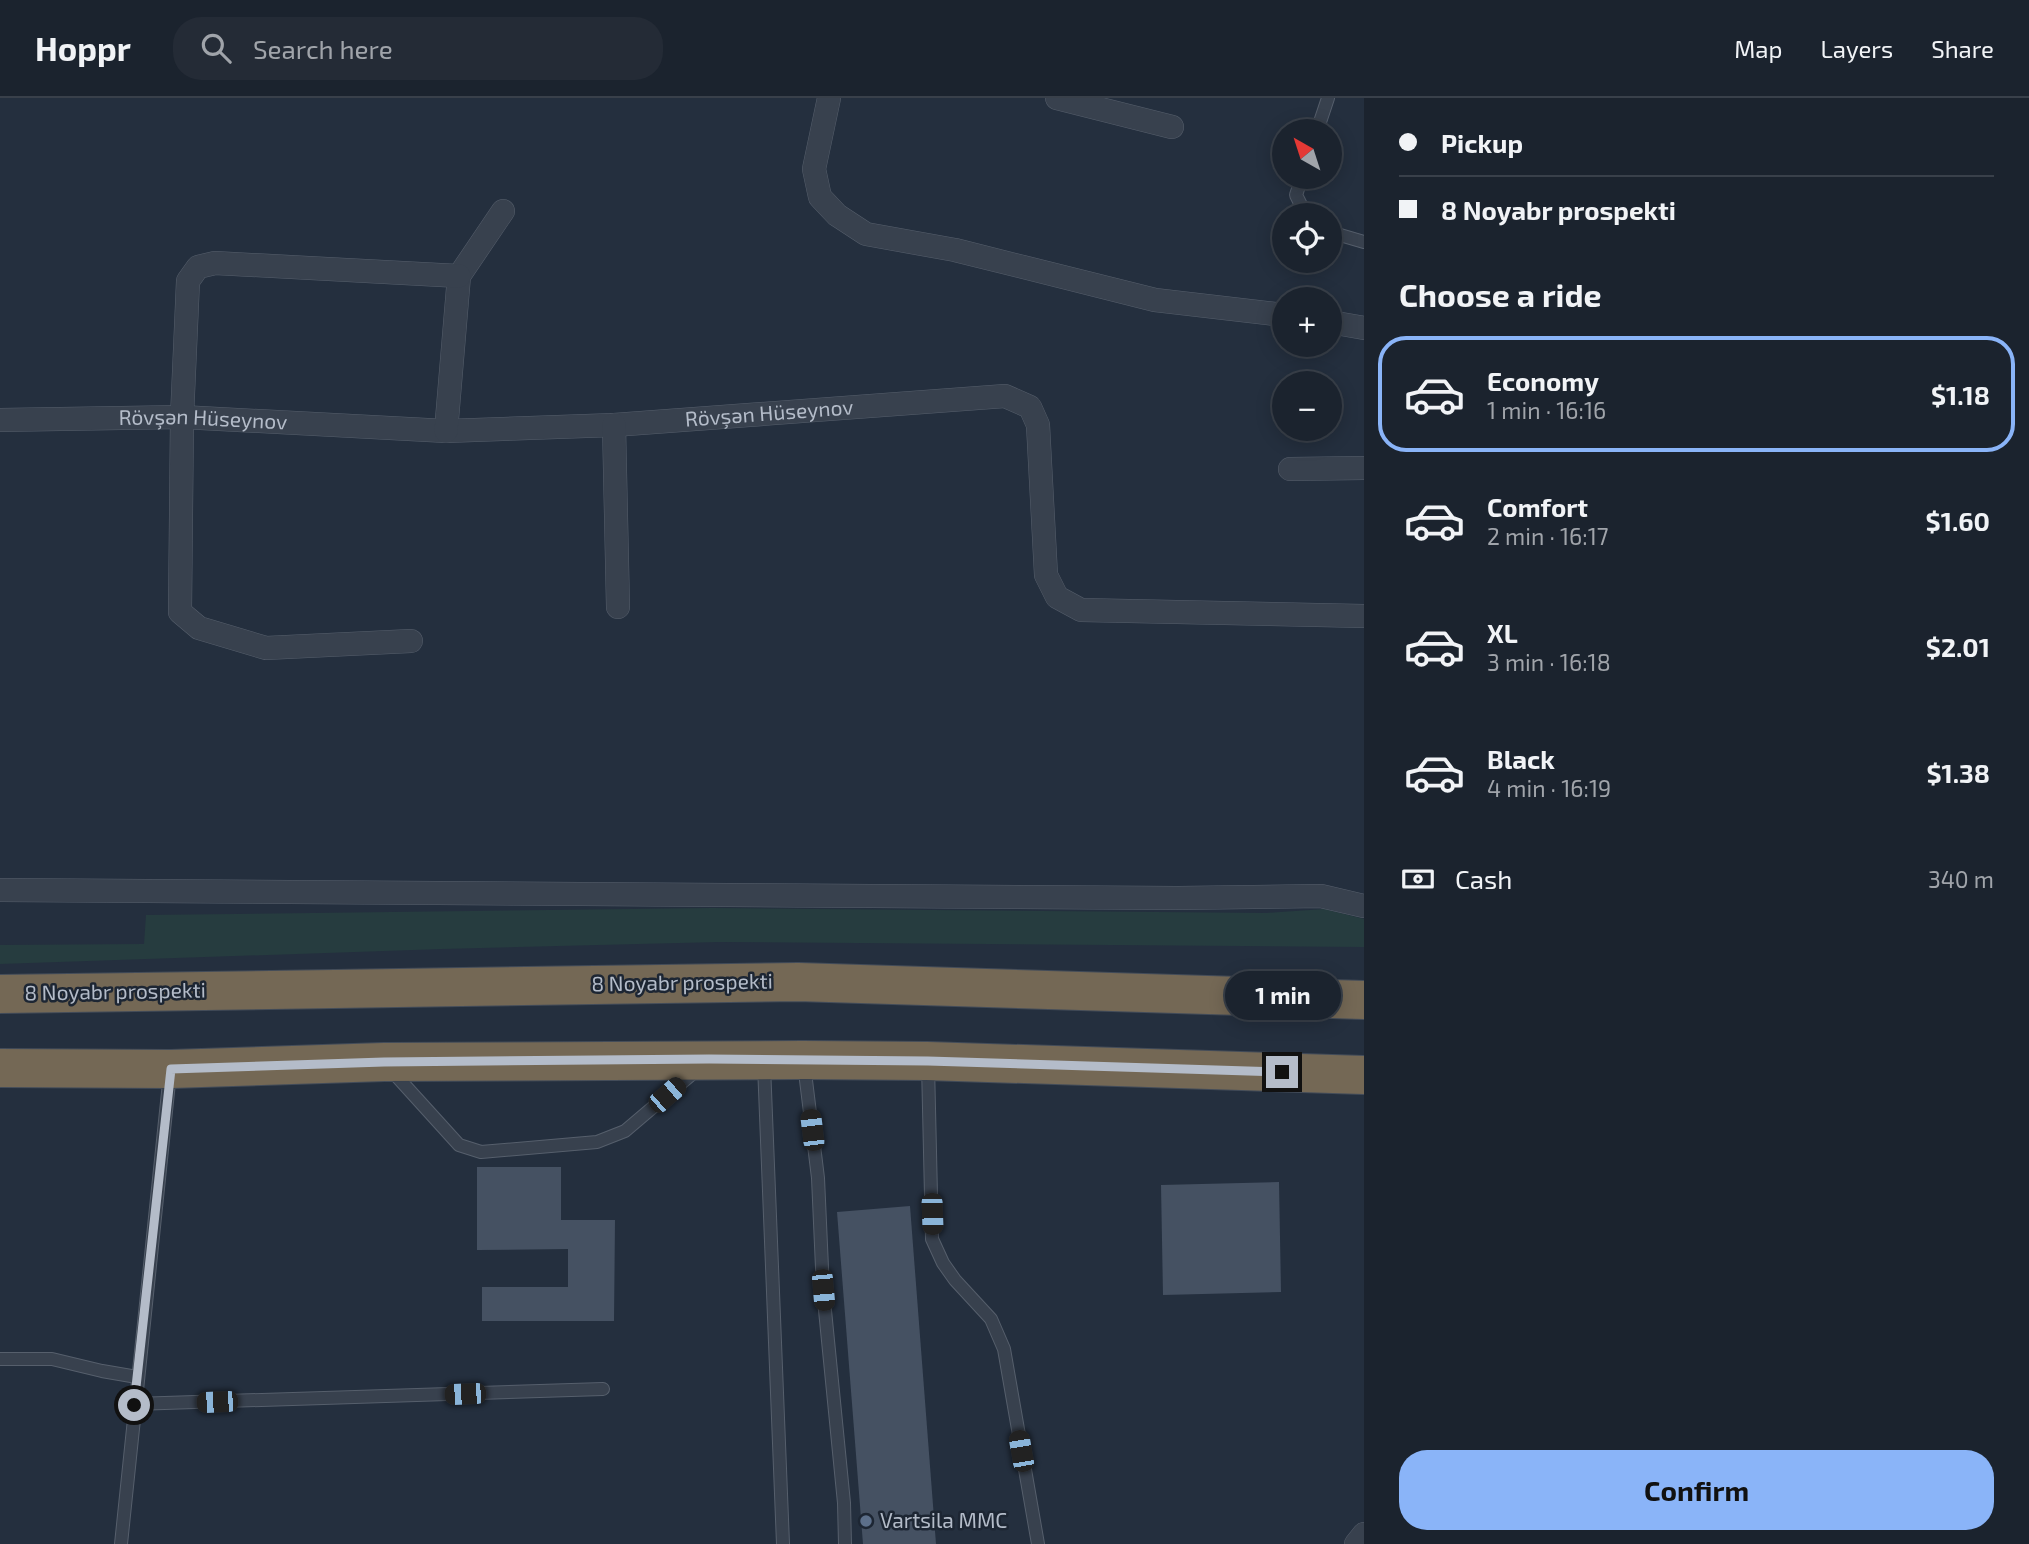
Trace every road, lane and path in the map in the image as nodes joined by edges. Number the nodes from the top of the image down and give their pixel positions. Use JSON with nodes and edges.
{"nodes":[{"id":1,"x":829,"y":98,"type":"edge"},
{"id":2,"x":1057,"y":98,"type":"edge"},
{"id":3,"x":1328,"y":98,"type":"edge"},
{"id":4,"x":1321,"y":119,"type":"edge"},
{"id":5,"x":1172,"y":127,"type":"dead end"},
{"id":6,"x":503,"y":211,"type":"dead end"},
{"id":7,"x":1342,"y":236,"type":"edge"},
{"id":8,"x":1364,"y":242,"type":"edge"},
{"id":9,"x":459,"y":276,"type":"junction"},
{"id":10,"x":1272,"y":314,"type":"edge"},
{"id":11,"x":1342,"y":324,"type":"edge"},
{"id":12,"x":1364,"y":328,"type":"edge"},
{"id":13,"x":182,"y":417,"type":"junction"},
{"id":14,"x":0,"y":419,"type":"edge"},
{"id":15,"x":614,"y":425,"type":"junction"},
{"id":16,"x":446,"y":431,"type":"junction"},
{"id":17,"x":1364,"y":468,"type":"edge"},
{"id":18,"x":1290,"y":469,"type":"dead end"},
{"id":19,"x":618,"y":607,"type":"dead end"},
{"id":20,"x":1364,"y":616,"type":"edge"},
{"id":21,"x":411,"y":641,"type":"dead end"},
{"id":22,"x":0,"y":890,"type":"edge"},
{"id":23,"x":1364,"y":906,"type":"edge"},
{"id":24,"x":0,"y":994,"type":"edge"},
{"id":25,"x":1364,"y":1000,"type":"edge"},
{"id":26,"x":709,"y":1059,"type":"junction"},
{"id":27,"x":764,"y":1060,"type":"junction"},
{"id":28,"x":803,"y":1060,"type":"junction"},
{"id":29,"x":928,"y":1061,"type":"junction"},
{"id":30,"x":384,"y":1062,"type":"junction"},
{"id":31,"x":0,"y":1068,"type":"edge"},
{"id":32,"x":171,"y":1069,"type":"junction"},
{"id":33,"x":1364,"y":1075,"type":"edge"},
{"id":34,"x":0,"y":1359,"type":"edge"},
{"id":35,"x":137,"y":1377,"type":"junction"},
{"id":36,"x":603,"y":1389,"type":"dead end"},
{"id":37,"x":134,"y":1405,"type":"junction"},
{"id":38,"x":1364,"y":1534,"type":"edge"},
{"id":39,"x":121,"y":1544,"type":"edge"},
{"id":40,"x":783,"y":1544,"type":"edge"},
{"id":41,"x":845,"y":1544,"type":"edge"},
{"id":42,"x":1038,"y":1544,"type":"edge"},
{"id":43,"x":1356,"y":1544,"type":"edge"}],
"edges":[{"from":1,"to":10,"type":"street"},
{"from":2,"to":5,"type":"street"},
{"from":3,"to":4,"type":"lane"},
{"from":6,"to":9,"type":"street"},
{"from":7,"to":8,"type":"lane"},
{"from":9,"to":13,"type":"street"},
{"from":9,"to":16,"type":"street"},
{"from":11,"to":12,"type":"street"},
{"from":13,"to":14,"type":"street","name":"Rövşən Hüseynov"},
{"from":13,"to":16,"type":"street","name":"Rövşən Hüseynov"},
{"from":13,"to":21,"type":"street"},
{"from":15,"to":16,"type":"street","name":"Rövşən Hüseynov"},
{"from":15,"to":19,"type":"street"},
{"from":15,"to":20,"type":"street","name":"Rövşən Hüseynov"},
{"from":17,"to":18,"type":"street"},
{"from":22,"to":23,"type":"street"},
{"from":24,"to":25,"type":"highway","name":"8 Noyabr prospekti"},
{"from":26,"to":27,"type":"highway"},
{"from":26,"to":30,"type":"highway"},
{"from":26,"to":30,"type":"lane"},
{"from":27,"to":28,"type":"highway"},
{"from":27,"to":40,"type":"lane"},
{"from":28,"to":29,"type":"highway"},
{"from":28,"to":41,"type":"lane"},
{"from":29,"to":33,"type":"highway"},
{"from":29,"to":42,"type":"lane"},
{"from":30,"to":32,"type":"highway"},
{"from":31,"to":32,"type":"highway"},
{"from":32,"to":35,"type":"lane"},
{"from":34,"to":35,"type":"lane"},
{"from":35,"to":37,"type":"lane"},
{"from":36,"to":37,"type":"lane"},
{"from":37,"to":39,"type":"lane"},
{"from":38,"to":43,"type":"street"}]}
